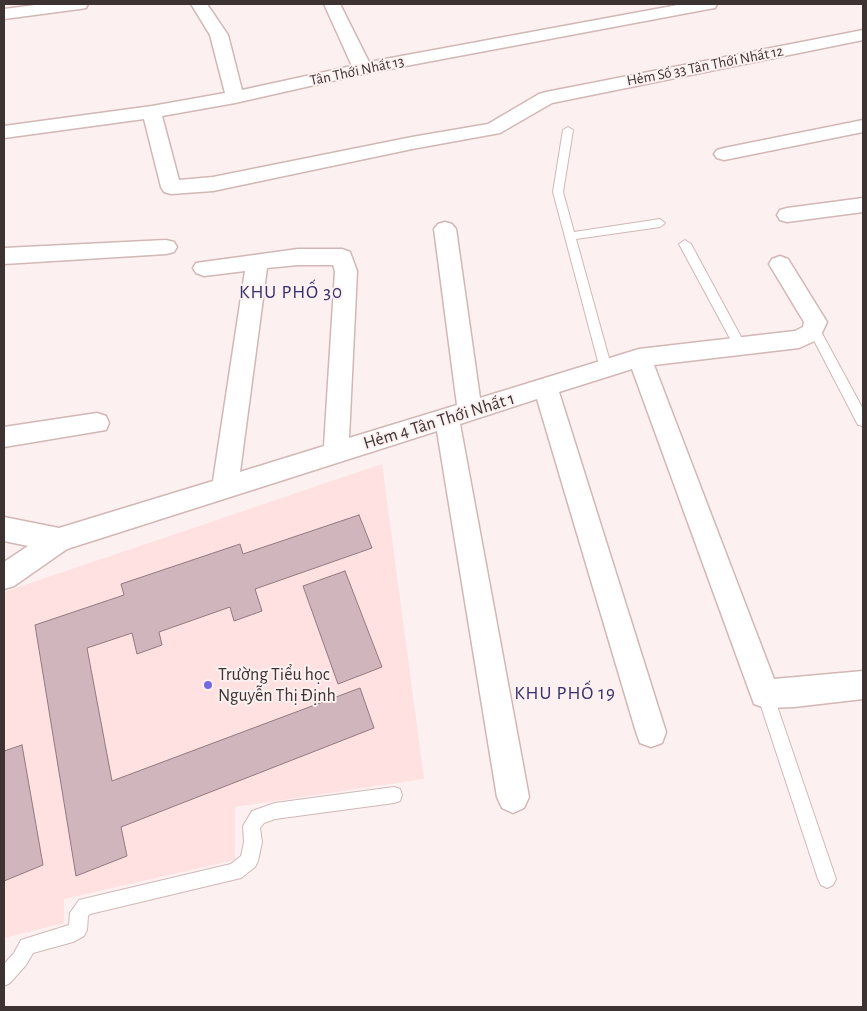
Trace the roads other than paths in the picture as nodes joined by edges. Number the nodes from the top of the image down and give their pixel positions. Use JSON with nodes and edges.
{"nodes":[{"id":1,"x":80,"y":4,"type":"edge"},
{"id":2,"x":199,"y":4,"type":"edge"},
{"id":3,"x":332,"y":4,"type":"edge"},
{"id":4,"x":710,"y":4,"type":"edge"},
{"id":5,"x":4,"y":14,"type":"edge"},
{"id":6,"x":863,"y":35,"type":"edge"},
{"id":7,"x":363,"y":69,"type":"junction"},
{"id":8,"x":235,"y":97,"type":"junction"},
{"id":9,"x":152,"y":112,"type":"junction"},
{"id":10,"x":863,"y":126,"type":"edge"},
{"id":11,"x":568,"y":130,"type":"dead end"},
{"id":12,"x":4,"y":132,"type":"edge"},
{"id":13,"x":724,"y":154,"type":"dead end"},
{"id":14,"x":863,"y":205,"type":"edge"},
{"id":15,"x":787,"y":215,"type":"dead end"},
{"id":16,"x":660,"y":224,"type":"dead end"},
{"id":17,"x":445,"y":229,"type":"dead end"},
{"id":18,"x":570,"y":236,"type":"junction"},
{"id":19,"x":685,"y":244,"type":"dead end"},
{"id":20,"x":166,"y":247,"type":"dead end"},
{"id":21,"x":4,"y":256,"type":"edge"},
{"id":22,"x":257,"y":262,"type":"junction"},
{"id":23,"x":780,"y":264,"type":"dead end"},
{"id":24,"x":204,"y":268,"type":"dead end"},
{"id":25,"x":814,"y":329,"type":"junction"},
{"id":26,"x":740,"y":346,"type":"junction"},
{"id":27,"x":639,"y":358,"type":"junction"},
{"id":28,"x":606,"y":369,"type":"junction"},
{"id":29,"x":546,"y":388,"type":"junction"},
{"id":30,"x":458,"y":415,"type":"junction"},
{"id":31,"x":863,"y":421,"type":"edge"},
{"id":32,"x":97,"y":423,"type":"dead end"},
{"id":33,"x":4,"y":437,"type":"edge"},
{"id":34,"x":336,"y":453,"type":"junction"},
{"id":35,"x":225,"y":488,"type":"junction"},
{"id":36,"x":4,"y":529,"type":"edge"},
{"id":37,"x":59,"y":540,"type":"junction"},
{"id":38,"x":4,"y":577,"type":"edge"},
{"id":39,"x":863,"y":686,"type":"edge"},
{"id":40,"x":765,"y":694,"type":"junction"},
{"id":41,"x":651,"y":732,"type":"dead end"},
{"id":42,"x":394,"y":795,"type":"dead end"},
{"id":43,"x":514,"y":797,"type":"dead end"},
{"id":44,"x":827,"y":879,"type":"dead end"},
{"id":45,"x":4,"y":977,"type":"edge"}],
"edges":[{"from":1,"to":5,"type":"street"},
{"from":2,"to":8,"type":"street"},
{"from":3,"to":7,"type":"street"},
{"from":4,"to":7,"type":"street","name":"Tân Thới Nhất 13"},
{"from":6,"to":9,"type":"street","name":"Hẻm Số 33 Tân Thới Nhất 12"},
{"from":7,"to":8,"type":"street","name":"Tân Thới Nhất 13"},
{"from":8,"to":9,"type":"street","name":"Tân Thới Nhất 13"},
{"from":9,"to":12,"type":"street","name":"Tân Thới Nhất 13"},
{"from":10,"to":13,"type":"street"},
{"from":11,"to":18,"type":"lane"},
{"from":14,"to":15,"type":"street"},
{"from":16,"to":18,"type":"lane"},
{"from":17,"to":30,"type":"street"},
{"from":18,"to":28,"type":"lane"},
{"from":19,"to":26,"type":"lane"},
{"from":20,"to":21,"type":"street"},
{"from":22,"to":24,"type":"street"},
{"from":22,"to":34,"type":"street"},
{"from":22,"to":35,"type":"street"},
{"from":23,"to":25,"type":"street"},
{"from":25,"to":26,"type":"street","name":"Hẻm 4 Tân Thới Nhất 1"},
{"from":25,"to":31,"type":"lane"},
{"from":26,"to":27,"type":"street","name":"Hẻm 4 Tân Thới Nhất 1"},
{"from":27,"to":28,"type":"street","name":"Hẻm 4 Tân Thới Nhất 1"},
{"from":27,"to":40,"type":"street"},
{"from":28,"to":29,"type":"street","name":"Hẻm 4 Tân Thới Nhất 1"},
{"from":29,"to":30,"type":"street","name":"Hẻm 4 Tân Thới Nhất 1"},
{"from":29,"to":41,"type":"street"},
{"from":30,"to":34,"type":"street","name":"Hẻm 4 Tân Thới Nhất 1"},
{"from":30,"to":43,"type":"street"},
{"from":32,"to":33,"type":"street"},
{"from":34,"to":35,"type":"street","name":"Hẻm 4 Tân Thới Nhất 1"},
{"from":35,"to":37,"type":"street","name":"Hẻm 4 Tân Thới Nhất 1"},
{"from":36,"to":37,"type":"street"},
{"from":37,"to":38,"type":"street","name":"Hẻm 4 Tân Thới Nhất 1"},
{"from":39,"to":40,"type":"street"},
{"from":40,"to":44,"type":"lane"},
{"from":42,"to":45,"type":"lane"}]}
